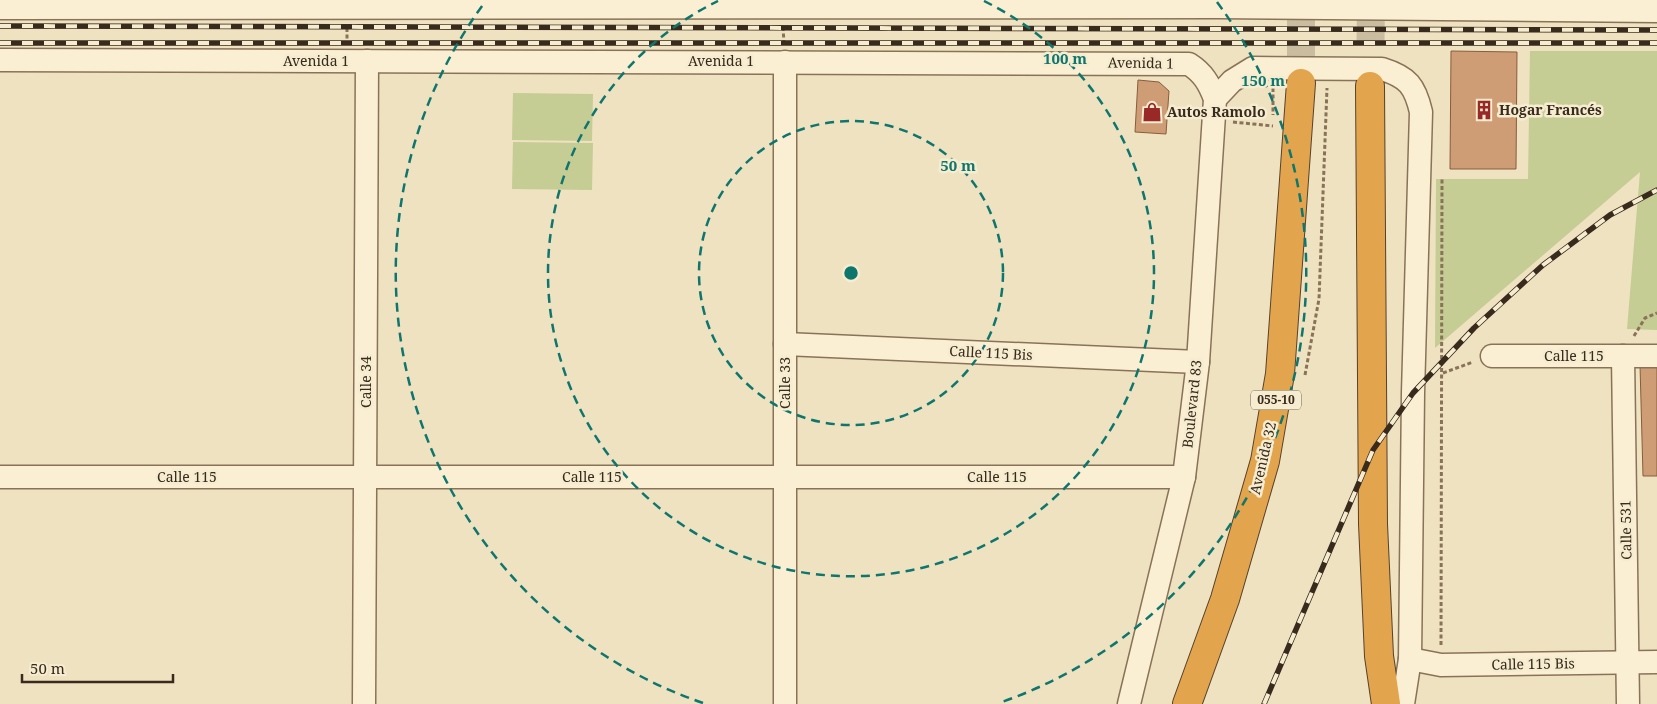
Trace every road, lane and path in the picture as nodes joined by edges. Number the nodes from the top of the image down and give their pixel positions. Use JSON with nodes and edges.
{"nodes":[{"id":1,"x":782,"y":3,"type":"edge"},
{"id":2,"x":1217,"y":3,"type":"edge"},
{"id":3,"x":1421,"y":4,"type":"edge"},
{"id":4,"x":355,"y":5,"type":"edge"},
{"id":5,"x":1631,"y":5,"type":"edge"},
{"id":6,"x":0,"y":8,"type":"edge"},
{"id":7,"x":1657,"y":11,"type":"edge"},
{"id":8,"x":0,"y":60,"type":"edge"},
{"id":9,"x":357,"y":61,"type":"junction"},
{"id":10,"x":785,"y":62,"type":"junction"},
{"id":11,"x":1301,"y":83,"type":"tunnel mouth"},
{"id":12,"x":1370,"y":86,"type":"tunnel mouth"},
{"id":13,"x":1215,"y":99,"type":"junction"},
{"id":14,"x":1442,"y":173,"type":"dead end"},
{"id":15,"x":1657,"y":313,"type":"edge"},
{"id":16,"x":785,"y":344,"type":"junction"},
{"id":17,"x":1492,"y":356,"type":"joint"},
{"id":18,"x":1623,"y":356,"type":"junction"},
{"id":19,"x":1657,"y":356,"type":"edge"},
{"id":20,"x":1198,"y":362,"type":"junction"},
{"id":21,"x":1443,"y":373,"type":"junction"},
{"id":22,"x":0,"y":476,"type":"edge"},
{"id":23,"x":366,"y":477,"type":"junction"},
{"id":24,"x":785,"y":477,"type":"junction"},
{"id":25,"x":1184,"y":477,"type":"junction"},
{"id":26,"x":1410,"y":660,"type":"junction"},
{"id":27,"x":1628,"y":662,"type":"junction"},
{"id":28,"x":1657,"y":662,"type":"edge"},
{"id":29,"x":1441,"y":665,"type":"junction"},
{"id":30,"x":364,"y":704,"type":"edge"},
{"id":31,"x":785,"y":704,"type":"edge"},
{"id":32,"x":1129,"y":704,"type":"edge"},
{"id":33,"x":1187,"y":704,"type":"edge"},
{"id":34,"x":1386,"y":704,"type":"edge"},
{"id":35,"x":1403,"y":704,"type":"edge"},
{"id":36,"x":1628,"y":704,"type":"edge"}],
"edges":[{"from":1,"to":2,"type":"street"},
{"from":1,"to":4,"type":"street"},
{"from":1,"to":10,"type":"path"},
{"from":2,"to":3,"type":"street"},
{"from":3,"to":5,"type":"street"},
{"from":4,"to":6,"type":"street"},
{"from":4,"to":9,"type":"path"},
{"from":5,"to":7,"type":"street"},
{"from":8,"to":9,"type":"street","name":"Avenida 1"},
{"from":9,"to":10,"type":"street","name":"Avenida 1"},
{"from":9,"to":23,"type":"street","name":"Calle 34"},
{"from":10,"to":13,"type":"street","name":"Avenida 1"},
{"from":10,"to":16,"type":"street","name":"Calle 33"},
{"from":11,"to":33,"type":"highway","name":"Avenida 32","number":"055-10"},
{"from":12,"to":34,"type":"highway"},
{"from":13,"to":20,"type":"street","name":"Boulevard 83"},
{"from":13,"to":26,"type":"street"},
{"from":14,"to":21,"type":"path"},
{"from":15,"to":18,"type":"path"},
{"from":16,"to":20,"type":"street","name":"Calle 115 Bis"},
{"from":16,"to":24,"type":"street","name":"Calle 33"},
{"from":17,"to":18,"type":"street","name":"Calle 115"},
{"from":17,"to":21,"type":"path"},
{"from":18,"to":19,"type":"street","name":"Calle 115"},
{"from":18,"to":27,"type":"street","name":"Calle 531"},
{"from":20,"to":25,"type":"street","name":"Boulevard 83"},
{"from":21,"to":29,"type":"path"},
{"from":22,"to":23,"type":"street","name":"Calle 115"},
{"from":23,"to":24,"type":"street","name":"Calle 115"},
{"from":23,"to":30,"type":"street","name":"Calle 34"},
{"from":24,"to":25,"type":"street","name":"Calle 115"},
{"from":24,"to":31,"type":"street","name":"Calle 33"},
{"from":25,"to":32,"type":"street","name":"Boulevard 83"},
{"from":26,"to":29,"type":"street","name":"Calle 115 Bis"},
{"from":26,"to":35,"type":"street"},
{"from":27,"to":28,"type":"street","name":"Calle 115 Bis"},
{"from":27,"to":29,"type":"street","name":"Calle 115 Bis"},
{"from":27,"to":36,"type":"street","name":"Calle 531"}]}
